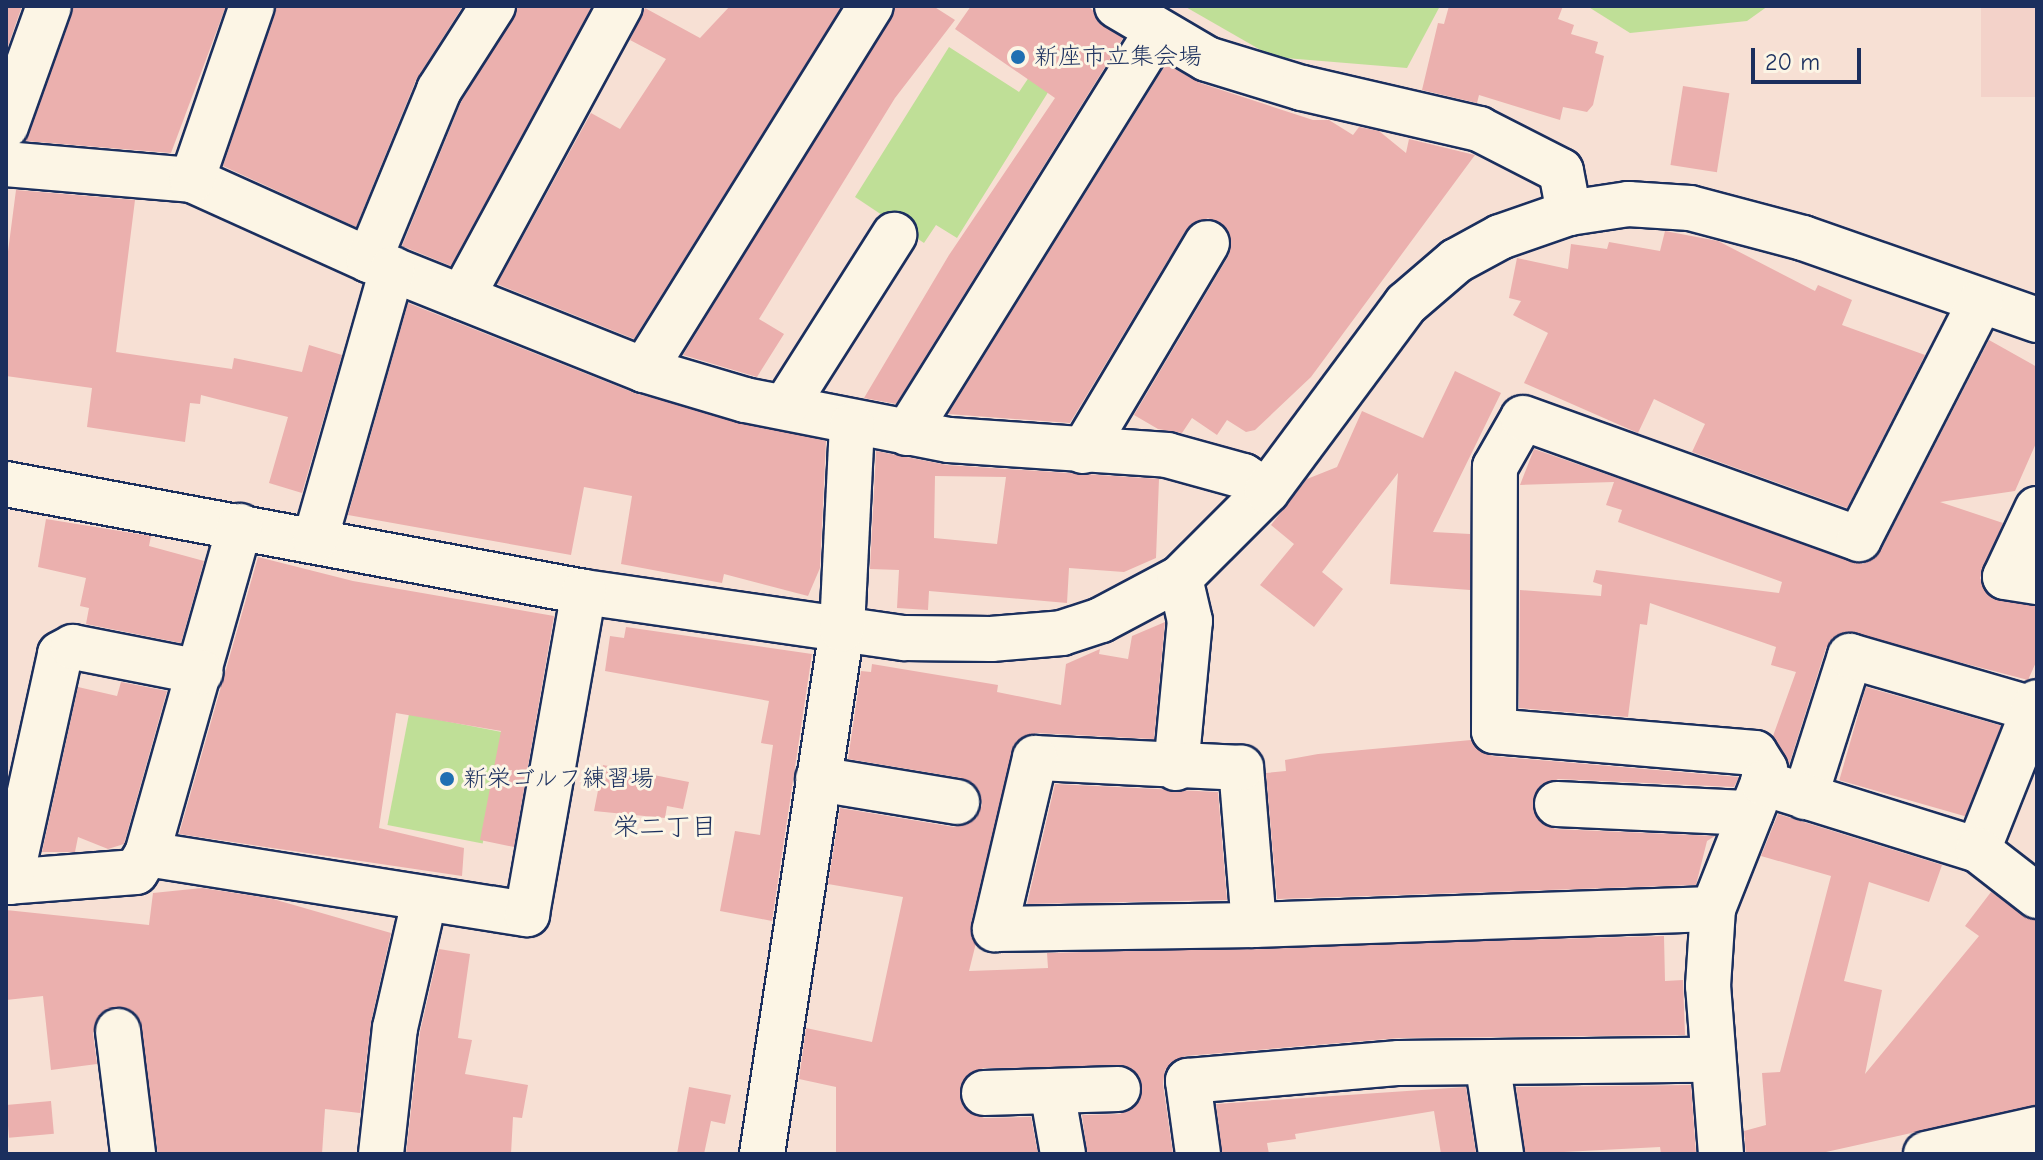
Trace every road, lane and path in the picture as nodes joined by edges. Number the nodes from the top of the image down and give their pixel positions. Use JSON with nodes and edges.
{"nodes":[{"id":1,"x":49,"y":6,"type":"edge"},
{"id":2,"x":252,"y":6,"type":"edge"},
{"id":3,"x":493,"y":6,"type":"edge"},
{"id":4,"x":620,"y":6,"type":"edge"},
{"id":5,"x":871,"y":6,"type":"edge"},
{"id":6,"x":1117,"y":6,"type":"edge"},
{"id":7,"x":1157,"y":31,"type":"junction"},
{"id":8,"x":6,"y":126,"type":"edge"},
{"id":9,"x":6,"y":164,"type":"edge"},
{"id":10,"x":192,"y":180,"type":"junction"},
{"id":11,"x":1569,"y":213,"type":"junction"},
{"id":12,"x":894,"y":235,"type":"dead end"},
{"id":13,"x":1207,"y":243,"type":"dead end"},
{"id":14,"x":380,"y":265,"type":"junction"},
{"id":15,"x":462,"y":297,"type":"junction"},
{"id":16,"x":1981,"y":301,"type":"junction"},
{"id":17,"x":2037,"y":320,"type":"edge"},
{"id":18,"x":644,"y":370,"type":"junction"},
{"id":19,"x":785,"y":407,"type":"junction"},
{"id":20,"x":852,"y":425,"type":"junction"},
{"id":21,"x":907,"y":433,"type":"junction"},
{"id":22,"x":1083,"y":451,"type":"junction"},
{"id":23,"x":6,"y":484,"type":"edge"},
{"id":24,"x":1267,"y":491,"type":"junction"},
{"id":25,"x":2037,"y":509,"type":"edge"},
{"id":26,"x":240,"y":526,"type":"junction"},
{"id":27,"x":315,"y":540,"type":"junction"},
{"id":28,"x":1180,"y":578,"type":"junction"},
{"id":29,"x":2037,"y":582,"type":"edge"},
{"id":30,"x":584,"y":592,"type":"junction"},
{"id":31,"x":842,"y":629,"type":"junction"},
{"id":32,"x":201,"y":672,"type":"junction"},
{"id":33,"x":2035,"y":706,"type":"edge"},
{"id":34,"x":1176,"y":768,"type":"junction"},
{"id":35,"x":818,"y":779,"type":"junction"},
{"id":36,"x":1805,"y":797,"type":"junction"},
{"id":37,"x":1757,"y":798,"type":"junction"},
{"id":38,"x":957,"y":802,"type":"dead end"},
{"id":39,"x":1557,"y":804,"type":"dead end"},
{"id":40,"x":1978,"y":850,"type":"junction"},
{"id":41,"x":147,"y":854,"type":"junction"},
{"id":42,"x":8,"y":882,"type":"edge"},
{"id":43,"x":2037,"y":896,"type":"edge"},
{"id":44,"x":424,"y":901,"type":"junction"},
{"id":45,"x":1713,"y":909,"type":"junction"},
{"id":46,"x":1254,"y":925,"type":"junction"},
{"id":47,"x":118,"y":1031,"type":"dead end"},
{"id":48,"x":1711,"y":1060,"type":"junction"},
{"id":49,"x":1488,"y":1067,"type":"junction"},
{"id":50,"x":1118,"y":1089,"type":"dead end"},
{"id":51,"x":1052,"y":1091,"type":"junction"},
{"id":52,"x":984,"y":1093,"type":"dead end"},
{"id":53,"x":2037,"y":1129,"type":"edge"},
{"id":54,"x":133,"y":1154,"type":"edge"},
{"id":55,"x":381,"y":1154,"type":"edge"},
{"id":56,"x":762,"y":1154,"type":"edge"},
{"id":57,"x":1063,"y":1154,"type":"edge"},
{"id":58,"x":1198,"y":1154,"type":"edge"},
{"id":59,"x":1501,"y":1154,"type":"edge"},
{"id":60,"x":1721,"y":1154,"type":"edge"},
{"id":61,"x":1926,"y":1154,"type":"edge"}],
"edges":[{"from":1,"to":8,"type":"street"},
{"from":2,"to":10,"type":"street"},
{"from":3,"to":14,"type":"street"},
{"from":4,"to":15,"type":"street"},
{"from":5,"to":18,"type":"street"},
{"from":6,"to":7,"type":"street"},
{"from":7,"to":11,"type":"street"},
{"from":7,"to":21,"type":"street"},
{"from":9,"to":10,"type":"street"},
{"from":10,"to":14,"type":"street"},
{"from":11,"to":16,"type":"street"},
{"from":11,"to":24,"type":"street"},
{"from":12,"to":19,"type":"street"},
{"from":13,"to":22,"type":"street"},
{"from":14,"to":15,"type":"street"},
{"from":14,"to":27,"type":"street"},
{"from":15,"to":18,"type":"street"},
{"from":16,"to":17,"type":"street"},
{"from":16,"to":37,"type":"street"},
{"from":18,"to":19,"type":"street"},
{"from":19,"to":20,"type":"street"},
{"from":20,"to":21,"type":"street"},
{"from":20,"to":31,"type":"street"},
{"from":21,"to":22,"type":"street"},
{"from":22,"to":24,"type":"street"},
{"from":23,"to":26,"type":"street"},
{"from":24,"to":28,"type":"street"},
{"from":25,"to":29,"type":"street"},
{"from":26,"to":27,"type":"street"},
{"from":26,"to":32,"type":"street"},
{"from":27,"to":30,"type":"street"},
{"from":28,"to":31,"type":"street"},
{"from":28,"to":34,"type":"street"},
{"from":30,"to":31,"type":"street"},
{"from":30,"to":44,"type":"street"},
{"from":31,"to":35,"type":"street"},
{"from":32,"to":41,"type":"street"},
{"from":32,"to":42,"type":"street"},
{"from":33,"to":36,"type":"street"},
{"from":33,"to":40,"type":"street"},
{"from":34,"to":46,"type":"street"},
{"from":34,"to":46,"type":"street"},
{"from":35,"to":38,"type":"street"},
{"from":35,"to":56,"type":"street"},
{"from":36,"to":37,"type":"street"},
{"from":36,"to":40,"type":"street"},
{"from":37,"to":39,"type":"street"},
{"from":37,"to":45,"type":"street"},
{"from":40,"to":43,"type":"street"},
{"from":41,"to":42,"type":"street"},
{"from":41,"to":44,"type":"street"},
{"from":44,"to":55,"type":"street"},
{"from":45,"to":46,"type":"street"},
{"from":45,"to":48,"type":"street"},
{"from":47,"to":54,"type":"street"},
{"from":48,"to":49,"type":"street"},
{"from":48,"to":60,"type":"street"},
{"from":49,"to":58,"type":"street"},
{"from":49,"to":59,"type":"street"},
{"from":50,"to":51,"type":"street"},
{"from":51,"to":52,"type":"street"},
{"from":51,"to":57,"type":"street"},
{"from":53,"to":61,"type":"street"}]}
